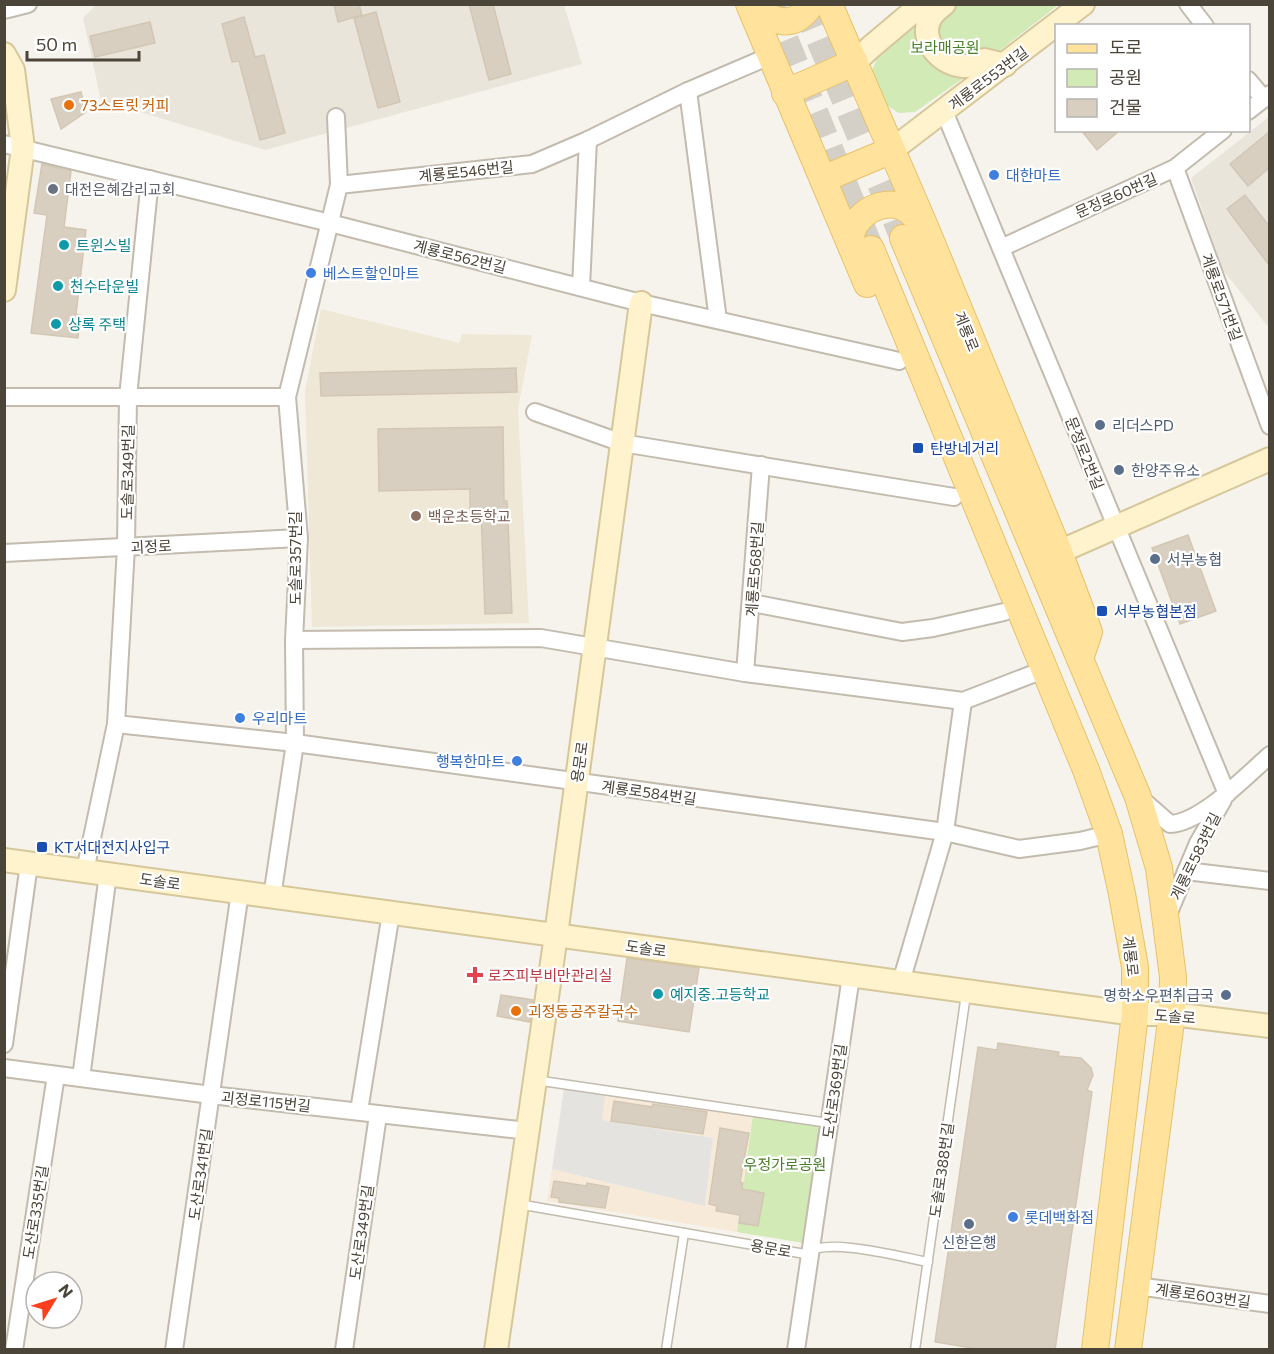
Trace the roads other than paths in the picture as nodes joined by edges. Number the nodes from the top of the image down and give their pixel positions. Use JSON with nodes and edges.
{"nodes":[{"id":1,"x":28,"y":4,"type":"edge"},
{"id":2,"x":751,"y":4,"type":"edge"},
{"id":3,"x":811,"y":4,"type":"edge"},
{"id":4,"x":830,"y":4,"type":"edge"},
{"id":5,"x":944,"y":4,"type":"edge"},
{"id":6,"x":1083,"y":4,"type":"edge"},
{"id":7,"x":1188,"y":4,"type":"edge"},
{"id":8,"x":909,"y":9,"type":"edge"},
{"id":9,"x":4,"y":10,"type":"edge"},
{"id":10,"x":1057,"y":24,"type":"edge"},
{"id":11,"x":1203,"y":24,"type":"edge"},
{"id":12,"x":1055,"y":26,"type":"edge"},
{"id":13,"x":4,"y":54,"type":"edge"},
{"id":14,"x":772,"y":55,"type":"junction"},
{"id":15,"x":855,"y":62,"type":"junction"},
{"id":16,"x":1005,"y":65,"type":"junction"},
{"id":17,"x":1250,"y":82,"type":"edge"},
{"id":18,"x":688,"y":91,"type":"junction"},
{"id":19,"x":785,"y":93,"type":"junction"},
{"id":20,"x":1267,"y":97,"type":"edge"},
{"id":21,"x":1250,"y":110,"type":"edge"},
{"id":22,"x":944,"y":111,"type":"junction"},
{"id":23,"x":336,"y":117,"type":"dead end"},
{"id":24,"x":1220,"y":132,"type":"edge"},
{"id":25,"x":588,"y":140,"type":"junction"},
{"id":26,"x":14,"y":146,"type":"edge"},
{"id":27,"x":892,"y":150,"type":"junction"},
{"id":28,"x":1175,"y":168,"type":"junction"},
{"id":29,"x":150,"y":179,"type":"junction"},
{"id":30,"x":823,"y":179,"type":"junction"},
{"id":31,"x":339,"y":185,"type":"junction"},
{"id":32,"x":330,"y":223,"type":"junction"},
{"id":33,"x":914,"y":234,"type":"junction"},
{"id":34,"x":1001,"y":248,"type":"junction"},
{"id":35,"x":863,"y":253,"type":"junction"},
{"id":36,"x":581,"y":287,"type":"junction"},
{"id":37,"x":4,"y":290,"type":"edge"},
{"id":38,"x":641,"y":303,"type":"junction"},
{"id":39,"x":718,"y":320,"type":"junction"},
{"id":40,"x":898,"y":361,"type":"junction"},
{"id":41,"x":4,"y":397,"type":"edge"},
{"id":42,"x":128,"y":397,"type":"junction"},
{"id":43,"x":287,"y":398,"type":"junction"},
{"id":44,"x":535,"y":412,"type":"dead end"},
{"id":45,"x":1269,"y":426,"type":"edge"},
{"id":46,"x":622,"y":443,"type":"junction"},
{"id":47,"x":1269,"y":459,"type":"edge"},
{"id":48,"x":761,"y":465,"type":"junction"},
{"id":49,"x":954,"y":497,"type":"junction"},
{"id":50,"x":1116,"y":528,"type":"junction"},
{"id":51,"x":298,"y":538,"type":"junction"},
{"id":52,"x":126,"y":547,"type":"junction"},
{"id":53,"x":1059,"y":552,"type":"junction"},
{"id":54,"x":4,"y":553,"type":"edge"},
{"id":55,"x":752,"y":603,"type":"junction"},
{"id":56,"x":1004,"y":612,"type":"junction"},
{"id":57,"x":294,"y":640,"type":"junction"},
{"id":58,"x":595,"y":648,"type":"junction"},
{"id":59,"x":1039,"y":659,"type":"junction"},
{"id":60,"x":1080,"y":659,"type":"junction"},
{"id":61,"x":745,"y":673,"type":"junction"},
{"id":62,"x":963,"y":701,"type":"junction"},
{"id":63,"x":116,"y":724,"type":"junction"},
{"id":64,"x":295,"y":743,"type":"junction"},
{"id":65,"x":1269,"y":755,"type":"edge"},
{"id":66,"x":576,"y":782,"type":"junction"},
{"id":67,"x":1227,"y":794,"type":"junction"},
{"id":68,"x":1138,"y":797,"type":"junction"},
{"id":69,"x":945,"y":832,"type":"junction"},
{"id":70,"x":1109,"y":834,"type":"junction"},
{"id":71,"x":4,"y":860,"type":"edge"},
{"id":72,"x":29,"y":864,"type":"junction"},
{"id":73,"x":86,"y":871,"type":"junction"},
{"id":74,"x":1186,"y":871,"type":"junction"},
{"id":75,"x":108,"y":874,"type":"junction"},
{"id":76,"x":1269,"y":881,"type":"edge"},
{"id":77,"x":240,"y":892,"type":"junction"},
{"id":78,"x":272,"y":897,"type":"junction"},
{"id":79,"x":391,"y":913,"type":"junction"},
{"id":80,"x":1166,"y":920,"type":"junction"},
{"id":81,"x":556,"y":935,"type":"junction"},
{"id":82,"x":851,"y":976,"type":"junction"},
{"id":83,"x":901,"y":982,"type":"junction"},
{"id":84,"x":966,"y":991,"type":"junction"},
{"id":85,"x":1135,"y":1014,"type":"junction"},
{"id":86,"x":1172,"y":1014,"type":"junction"},
{"id":87,"x":1269,"y":1026,"type":"edge"},
{"id":88,"x":4,"y":1044,"type":"edge"},
{"id":89,"x":4,"y":1068,"type":"edge"},
{"id":90,"x":56,"y":1075,"type":"junction"},
{"id":91,"x":81,"y":1078,"type":"junction"},
{"id":92,"x":535,"y":1080,"type":"junction"},
{"id":93,"x":211,"y":1095,"type":"junction"},
{"id":94,"x":359,"y":1111,"type":"junction"},
{"id":95,"x":378,"y":1115,"type":"junction"},
{"id":96,"x":829,"y":1123,"type":"junction"},
{"id":97,"x":528,"y":1131,"type":"junction"},
{"id":98,"x":517,"y":1203,"type":"junction"},
{"id":99,"x":684,"y":1233,"type":"junction"},
{"id":100,"x":811,"y":1249,"type":"junction"},
{"id":101,"x":927,"y":1262,"type":"junction"},
{"id":102,"x":1137,"y":1286,"type":"junction"},
{"id":103,"x":1269,"y":1304,"type":"edge"},
{"id":104,"x":14,"y":1350,"type":"edge"},
{"id":105,"x":174,"y":1350,"type":"edge"},
{"id":106,"x":344,"y":1350,"type":"edge"},
{"id":107,"x":496,"y":1350,"type":"edge"},
{"id":108,"x":666,"y":1350,"type":"edge"},
{"id":109,"x":796,"y":1350,"type":"edge"},
{"id":110,"x":915,"y":1350,"type":"edge"},
{"id":111,"x":1095,"y":1350,"type":"edge"},
{"id":112,"x":1128,"y":1350,"type":"edge"}],
"edges":[{"from":1,"to":9,"type":"street"},
{"from":2,"to":3,"type":"main road"},
{"from":2,"to":14,"type":"main road","name":"계룡로"},
{"from":4,"to":15,"type":"main road","name":"계룡로"},
{"from":5,"to":16,"type":"street"},
{"from":6,"to":10,"type":"street","name":"계룡로553번길"},
{"from":7,"to":11,"type":"street"},
{"from":8,"to":15,"type":"street"},
{"from":12,"to":16,"type":"street","name":"계룡로553번길"},
{"from":13,"to":26,"type":"street"},
{"from":14,"to":18,"type":"street","name":"계룡로546번길"},
{"from":14,"to":19,"type":"main road","name":"계룡로"},
{"from":15,"to":19,"type":"main road"},
{"from":15,"to":27,"type":"main road","name":"계룡로"},
{"from":16,"to":22,"type":"street","name":"계룡로553번길"},
{"from":17,"to":20,"type":"street"},
{"from":18,"to":25,"type":"street","name":"계룡로546번길"},
{"from":18,"to":39,"type":"street"},
{"from":19,"to":30,"type":"main road","name":"계룡로"},
{"from":20,"to":21,"type":"street"},
{"from":22,"to":27,"type":"street","name":"계룡로553번길"},
{"from":22,"to":34,"type":"street","name":"문정로2번길"},
{"from":23,"to":31,"type":"street"},
{"from":24,"to":28,"type":"street","name":"문정로60번길"},
{"from":25,"to":31,"type":"street","name":"계룡로546번길"},
{"from":25,"to":36,"type":"street"},
{"from":26,"to":29,"type":"street","name":"계룡로562번길"},
{"from":26,"to":37,"type":"street"},
{"from":27,"to":30,"type":"main road"},
{"from":27,"to":33,"type":"main road","name":"계룡로"},
{"from":28,"to":34,"type":"street","name":"문정로60번길"},
{"from":28,"to":45,"type":"street","name":"계룡로571번길"},
{"from":29,"to":32,"type":"street","name":"계룡로562번길"},
{"from":29,"to":42,"type":"street","name":"도솔로349번길"},
{"from":30,"to":35,"type":"main road","name":"계룡로"},
{"from":31,"to":32,"type":"street"},
{"from":32,"to":36,"type":"street","name":"계룡로562번길"},
{"from":32,"to":43,"type":"street","name":"도솔로357번길"},
{"from":33,"to":35,"type":"main road"},
{"from":33,"to":53,"type":"main road","name":"계룡로"},
{"from":33,"to":60,"type":"main road","name":"계룡로"},
{"from":34,"to":50,"type":"street","name":"문정로2번길"},
{"from":35,"to":40,"type":"main road","name":"계룡로"},
{"from":35,"to":59,"type":"main road","name":"계룡로"},
{"from":36,"to":38,"type":"street","name":"계룡로562번길"},
{"from":38,"to":39,"type":"street","name":"계룡로562번길"},
{"from":38,"to":46,"type":"street","name":"용문로"},
{"from":39,"to":40,"type":"street","name":"계룡로562번길"},
{"from":40,"to":49,"type":"main road","name":"계룡로"},
{"from":41,"to":42,"type":"street"},
{"from":42,"to":43,"type":"street"},
{"from":42,"to":52,"type":"street","name":"도솔로349번길"},
{"from":43,"to":51,"type":"street","name":"도솔로357번길"},
{"from":44,"to":46,"type":"street"},
{"from":46,"to":48,"type":"street"},
{"from":46,"to":58,"type":"street","name":"용문로"},
{"from":47,"to":50,"type":"street"},
{"from":48,"to":49,"type":"street"},
{"from":48,"to":55,"type":"street","name":"계룡로568번길"},
{"from":49,"to":56,"type":"main road","name":"계룡로"},
{"from":50,"to":53,"type":"street"},
{"from":50,"to":67,"type":"street","name":"문정로2번길"},
{"from":51,"to":52,"type":"street","name":"괴정로"},
{"from":51,"to":57,"type":"street","name":"도솔로357번길"},
{"from":52,"to":54,"type":"street","name":"괴정로"},
{"from":52,"to":63,"type":"street","name":"도솔로349번길"},
{"from":53,"to":60,"type":"main road","name":"계룡로"},
{"from":55,"to":56,"type":"street"},
{"from":55,"to":61,"type":"street","name":"계룡로568번길"},
{"from":56,"to":59,"type":"main road","name":"계룡로"},
{"from":57,"to":58,"type":"street"},
{"from":57,"to":64,"type":"street","name":"도솔로357번길"},
{"from":58,"to":61,"type":"street"},
{"from":58,"to":66,"type":"street","name":"용문로"},
{"from":59,"to":62,"type":"street"},
{"from":59,"to":70,"type":"main road","name":"계룡로"},
{"from":60,"to":68,"type":"main road","name":"계룡로"},
{"from":61,"to":62,"type":"street"},
{"from":62,"to":69,"type":"street"},
{"from":63,"to":64,"type":"street","name":"계룡로584번길"},
{"from":63,"to":73,"type":"street","name":"도솔로349번길"},
{"from":64,"to":66,"type":"street","name":"계룡로584번길"},
{"from":64,"to":78,"type":"street","name":"도솔로357번길"},
{"from":65,"to":67,"type":"street","name":"계룡로583번길"},
{"from":66,"to":69,"type":"street","name":"계룡로584번길"},
{"from":66,"to":81,"type":"street","name":"용문로"},
{"from":67,"to":68,"type":"street","name":"계룡로583번길"},
{"from":67,"to":74,"type":"street","name":"계룡로583번길"},
{"from":68,"to":80,"type":"main road","name":"계룡로"},
{"from":69,"to":70,"type":"street","name":"계룡로584번길"},
{"from":69,"to":83,"type":"street"},
{"from":70,"to":85,"type":"main road","name":"계룡로"},
{"from":71,"to":72,"type":"street","name":"도솔로"},
{"from":72,"to":73,"type":"street","name":"도솔로"},
{"from":72,"to":88,"type":"street"},
{"from":73,"to":75,"type":"street","name":"도솔로"},
{"from":74,"to":76,"type":"street"},
{"from":74,"to":80,"type":"street","name":"계룡로583번길"},
{"from":75,"to":77,"type":"street","name":"도솔로"},
{"from":75,"to":91,"type":"street"},
{"from":77,"to":78,"type":"street","name":"도솔로"},
{"from":77,"to":93,"type":"street","name":"도산로341번길"},
{"from":78,"to":79,"type":"street","name":"도솔로"},
{"from":79,"to":81,"type":"street","name":"도솔로"},
{"from":79,"to":94,"type":"street"},
{"from":80,"to":86,"type":"main road","name":"계룡로"},
{"from":81,"to":82,"type":"street","name":"도솔로"},
{"from":81,"to":92,"type":"street","name":"용문로"},
{"from":82,"to":83,"type":"street","name":"도솔로"},
{"from":82,"to":96,"type":"street","name":"도산로369번길"},
{"from":83,"to":84,"type":"street","name":"도솔로"},
{"from":84,"to":85,"type":"street","name":"도솔로"},
{"from":84,"to":101,"type":"lane","name":"도솔로388번길"},
{"from":85,"to":86,"type":"street","name":"도솔로"},
{"from":85,"to":111,"type":"main road","name":"계룡로"},
{"from":86,"to":87,"type":"street","name":"도솔로"},
{"from":86,"to":102,"type":"main road","name":"계룡로"},
{"from":89,"to":90,"type":"street","name":"괴정로115번길"},
{"from":90,"to":91,"type":"street","name":"괴정로115번길"},
{"from":90,"to":104,"type":"street","name":"도산로335번길"},
{"from":91,"to":93,"type":"street","name":"괴정로115번길"},
{"from":92,"to":96,"type":"lane"},
{"from":92,"to":97,"type":"street","name":"용문로"},
{"from":93,"to":94,"type":"street","name":"괴정로115번길"},
{"from":93,"to":105,"type":"street","name":"도산로341번길"},
{"from":94,"to":95,"type":"street","name":"괴정로115번길"},
{"from":95,"to":97,"type":"street","name":"괴정로115번길"},
{"from":95,"to":106,"type":"street","name":"도산로349번길"},
{"from":96,"to":100,"type":"street","name":"도산로369번길"},
{"from":97,"to":98,"type":"street","name":"용문로"},
{"from":98,"to":99,"type":"lane","name":"용문로"},
{"from":98,"to":107,"type":"street","name":"용문로"},
{"from":99,"to":100,"type":"lane","name":"용문로"},
{"from":99,"to":108,"type":"lane"},
{"from":100,"to":101,"type":"lane","name":"용문로"},
{"from":100,"to":109,"type":"street","name":"도산로369번길"},
{"from":101,"to":110,"type":"lane","name":"도솔로388번길"},
{"from":102,"to":103,"type":"street","name":"계룡로603번길"},
{"from":102,"to":112,"type":"main road","name":"계룡로"}]}
